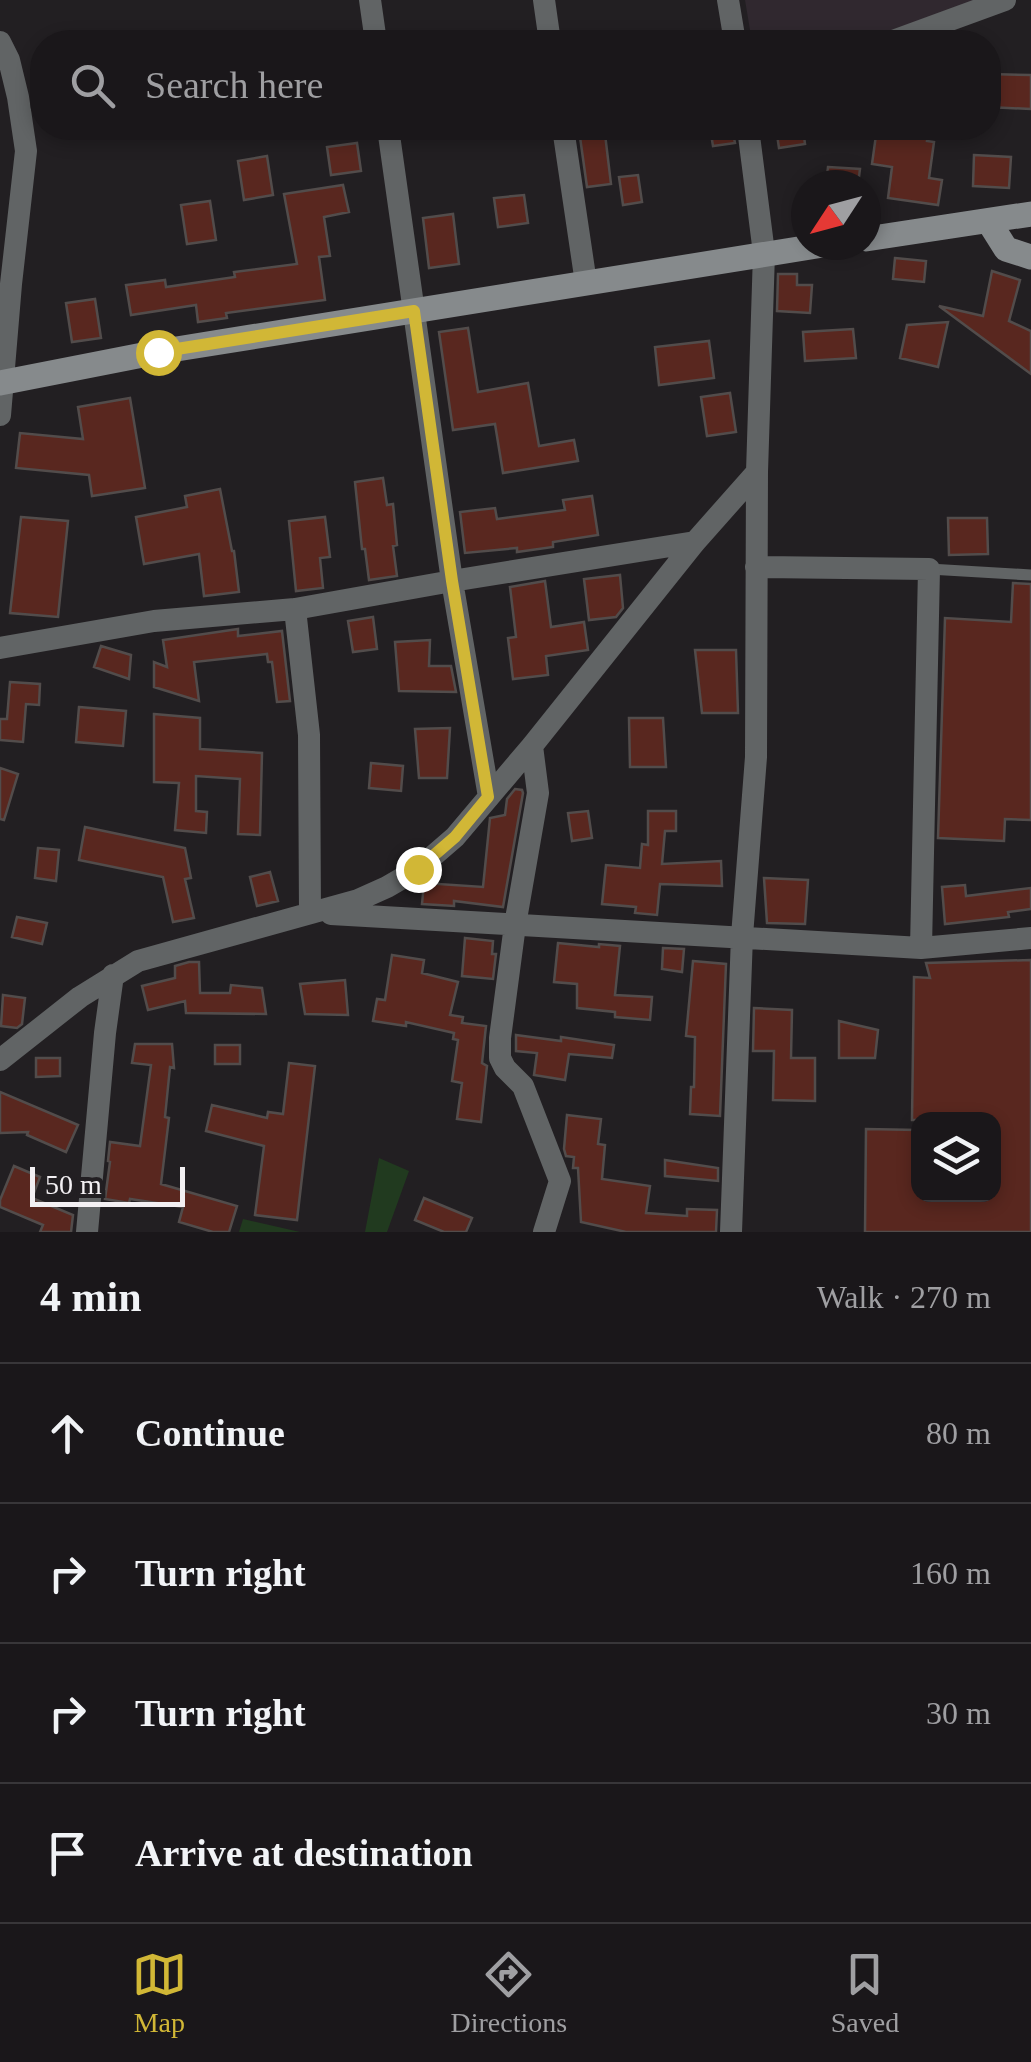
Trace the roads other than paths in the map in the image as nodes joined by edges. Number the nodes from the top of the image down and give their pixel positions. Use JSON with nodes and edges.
{"nodes":[{"id":1,"x":370,"y":0,"type":"edge"},
{"id":2,"x":544,"y":0,"type":"edge"},
{"id":3,"x":728,"y":0,"type":"edge"},
{"id":4,"x":1004,"y":0,"type":"edge"},
{"id":5,"x":374,"y":30,"type":"edge"},
{"id":6,"x":548,"y":30,"type":"edge"},
{"id":7,"x":733,"y":30,"type":"edge"},
{"id":8,"x":923,"y":30,"type":"edge"},
{"id":9,"x":3,"y":56,"type":"edge"},
{"id":10,"x":390,"y":140,"type":"edge"},
{"id":11,"x":565,"y":140,"type":"edge"},
{"id":12,"x":750,"y":140,"type":"edge"},
{"id":13,"x":1031,"y":214,"type":"edge"},
{"id":14,"x":989,"y":222,"type":"junction"},
{"id":15,"x":881,"y":237,"type":"edge"},
{"id":16,"x":791,"y":249,"type":"edge"},
{"id":17,"x":764,"y":253,"type":"junction"},
{"id":18,"x":1031,"y":257,"type":"edge"},
{"id":19,"x":586,"y":283,"type":"junction"},
{"id":20,"x":6,"y":284,"type":"edge"},
{"id":21,"x":414,"y":311,"type":"junction"},
{"id":22,"x":2,"y":383,"type":"edge"},
{"id":23,"x":0,"y":415,"type":"edge"},
{"id":24,"x":757,"y":472,"type":"junction"},
{"id":25,"x":695,"y":542,"type":"junction"},
{"id":26,"x":756,"y":566,"type":"junction"},
{"id":27,"x":929,"y":569,"type":"junction"},
{"id":28,"x":1031,"y":575,"type":"edge"},
{"id":29,"x":452,"y":581,"type":"junction"},
{"id":30,"x":295,"y":609,"type":"junction"},
{"id":31,"x":0,"y":648,"type":"edge"},
{"id":32,"x":532,"y":746,"type":"junction"},
{"id":33,"x":488,"y":797,"type":"junction"},
{"id":34,"x":310,"y":913,"type":"junction"},
{"id":35,"x":515,"y":926,"type":"junction"},
{"id":36,"x":742,"y":936,"type":"junction"},
{"id":37,"x":1031,"y":938,"type":"edge"},
{"id":38,"x":921,"y":948,"type":"junction"},
{"id":39,"x":114,"y":975,"type":"junction"},
{"id":40,"x":0,"y":1060,"type":"edge"},
{"id":41,"x":87,"y":1232,"type":"edge"},
{"id":42,"x":544,"y":1232,"type":"edge"},
{"id":43,"x":730,"y":1232,"type":"edge"}],
"edges":[{"from":1,"to":5,"type":"street"},
{"from":2,"to":6,"type":"street"},
{"from":3,"to":7,"type":"street"},
{"from":4,"to":8,"type":"street"},
{"from":9,"to":20,"type":"street"},
{"from":10,"to":21,"type":"street"},
{"from":11,"to":19,"type":"street"},
{"from":12,"to":17,"type":"street"},
{"from":13,"to":14,"type":"street"},
{"from":14,"to":15,"type":"street"},
{"from":14,"to":18,"type":"street"},
{"from":16,"to":17,"type":"street"},
{"from":17,"to":19,"type":"street"},
{"from":17,"to":24,"type":"street"},
{"from":19,"to":21,"type":"street"},
{"from":20,"to":22,"type":"street"},
{"from":21,"to":22,"type":"street"},
{"from":21,"to":29,"type":"street"},
{"from":22,"to":23,"type":"street"},
{"from":24,"to":25,"type":"street"},
{"from":24,"to":26,"type":"street"},
{"from":25,"to":29,"type":"street"},
{"from":25,"to":32,"type":"street"},
{"from":26,"to":27,"type":"street"},
{"from":26,"to":36,"type":"street"},
{"from":27,"to":28,"type":"lane"},
{"from":27,"to":38,"type":"street"},
{"from":29,"to":30,"type":"street"},
{"from":29,"to":33,"type":"street"},
{"from":30,"to":31,"type":"street"},
{"from":30,"to":34,"type":"street"},
{"from":32,"to":33,"type":"street"},
{"from":32,"to":35,"type":"street"},
{"from":33,"to":34,"type":"street"},
{"from":34,"to":35,"type":"street"},
{"from":34,"to":39,"type":"street"},
{"from":35,"to":36,"type":"street"},
{"from":35,"to":42,"type":"street"},
{"from":36,"to":38,"type":"street"},
{"from":36,"to":43,"type":"street"},
{"from":37,"to":38,"type":"street"},
{"from":39,"to":40,"type":"street"},
{"from":39,"to":41,"type":"street"}]}
